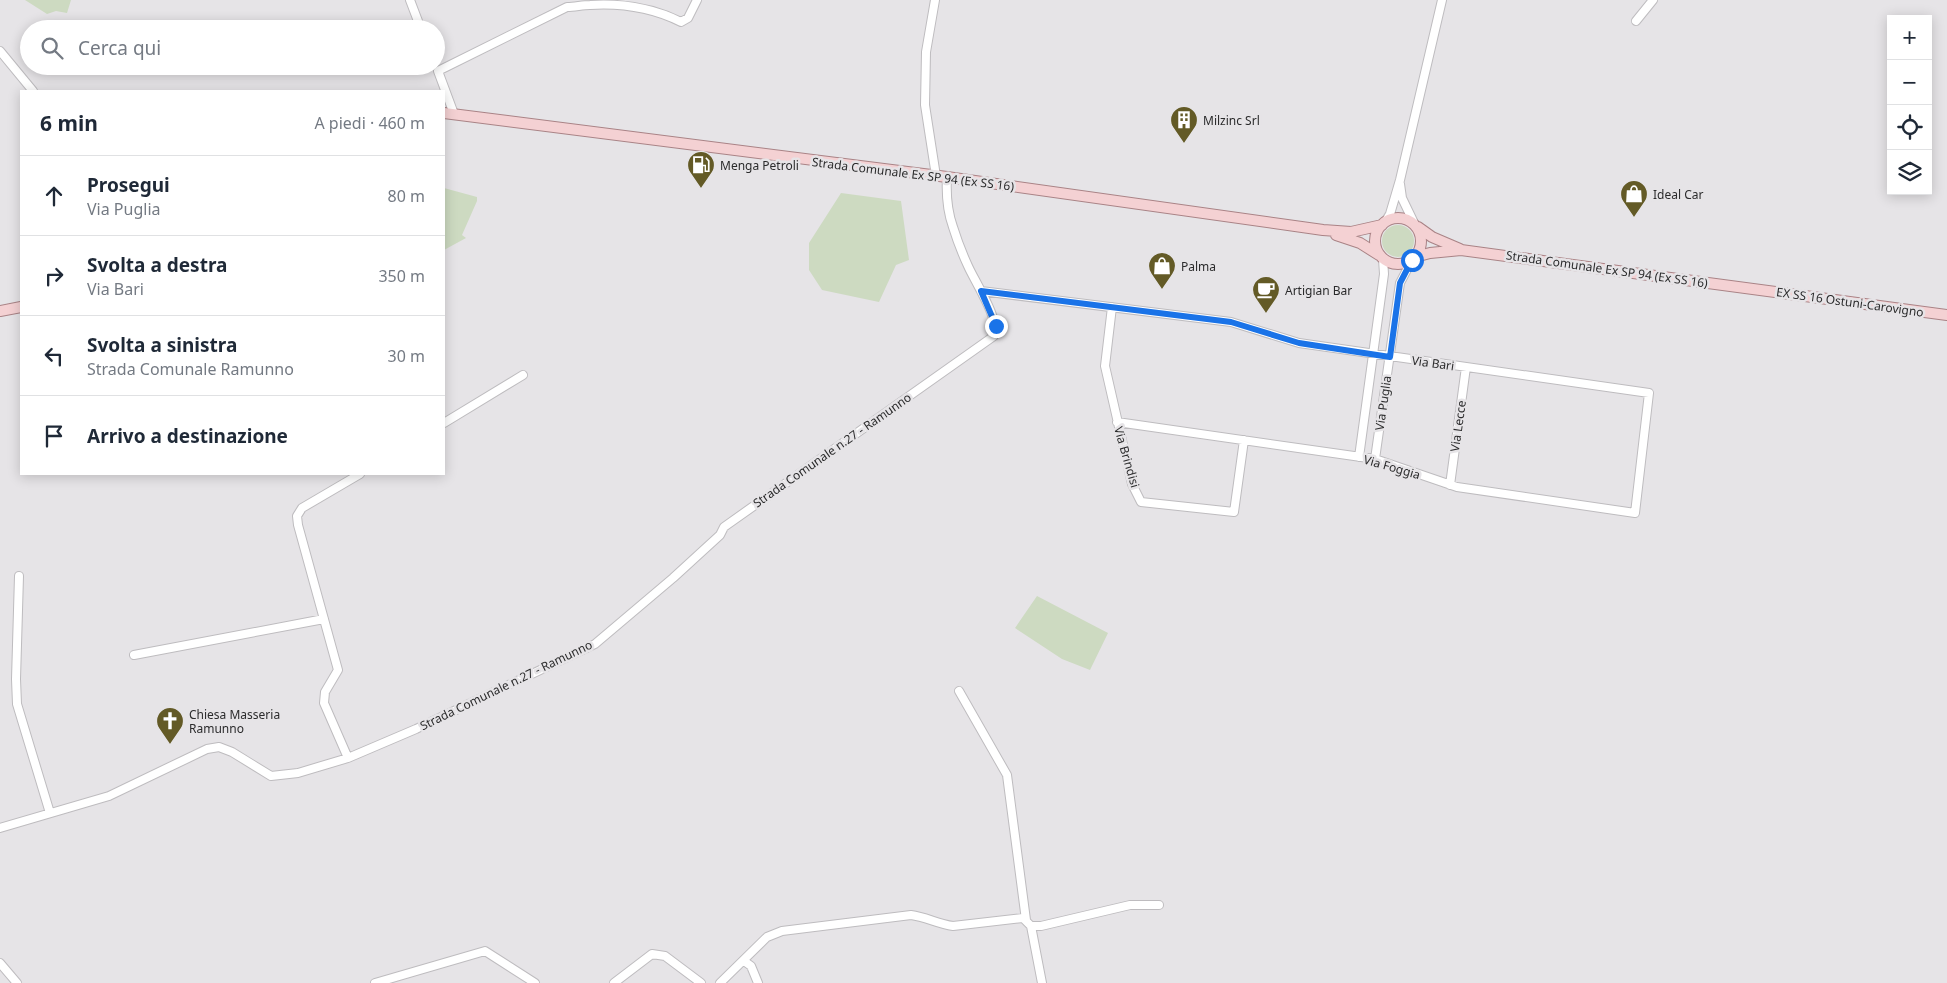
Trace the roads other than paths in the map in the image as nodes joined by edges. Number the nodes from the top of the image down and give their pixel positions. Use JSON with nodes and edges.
{"nodes":[{"id":1,"x":410,"y":0,"type":"edge"},
{"id":2,"x":572,"y":0,"type":"edge"},
{"id":3,"x":697,"y":0,"type":"edge"},
{"id":4,"x":935,"y":0,"type":"edge"},
{"id":5,"x":1442,"y":0,"type":"edge"},
{"id":6,"x":1653,"y":0,"type":"edge"},
{"id":7,"x":587,"y":2,"type":"edge"},
{"id":8,"x":566,"y":7,"type":"junction"},
{"id":9,"x":418,"y":20,"type":"edge"},
{"id":10,"x":1636,"y":21,"type":"dead end"},
{"id":11,"x":0,"y":51,"type":"edge"},
{"id":12,"x":445,"y":65,"type":"edge"},
{"id":13,"x":439,"y":75,"type":"edge"},
{"id":14,"x":32,"y":90,"type":"edge"},
{"id":15,"x":443,"y":90,"type":"edge"},
{"id":16,"x":445,"y":99,"type":"edge"},
{"id":17,"x":449,"y":114,"type":"edge"},
{"id":18,"x":936,"y":176,"type":"junction"},
{"id":19,"x":947,"y":177,"type":"junction"},
{"id":20,"x":1400,"y":180,"type":"junction"},
{"id":21,"x":1383,"y":224,"type":"junction"},
{"id":22,"x":1415,"y":225,"type":"junction"},
{"id":23,"x":1323,"y":230,"type":"junction"},
{"id":24,"x":1461,"y":250,"type":"junction"},
{"id":25,"x":1382,"y":258,"type":"junction"},
{"id":26,"x":1414,"y":258,"type":"junction"},
{"id":27,"x":1753,"y":289,"type":"joint"},
{"id":28,"x":981,"y":291,"type":"junction"},
{"id":29,"x":20,"y":307,"type":"edge"},
{"id":30,"x":1112,"y":307,"type":"junction"},
{"id":31,"x":0,"y":311,"type":"edge"},
{"id":32,"x":1947,"y":315,"type":"edge"},
{"id":33,"x":1373,"y":354,"type":"junction"},
{"id":34,"x":1390,"y":357,"type":"junction"},
{"id":35,"x":1466,"y":368,"type":"junction"},
{"id":36,"x":523,"y":375,"type":"dead end"},
{"id":37,"x":1117,"y":422,"type":"junction"},
{"id":38,"x":445,"y":423,"type":"edge"},
{"id":39,"x":1244,"y":440,"type":"junction"},
{"id":40,"x":1359,"y":457,"type":"junction"},
{"id":41,"x":1375,"y":459,"type":"junction"},
{"id":42,"x":358,"y":475,"type":"edge"},
{"id":43,"x":1450,"y":485,"type":"junction"},
{"id":44,"x":1635,"y":514,"type":"joint"},
{"id":45,"x":19,"y":576,"type":"dead end"},
{"id":46,"x":324,"y":619,"type":"junction"},
{"id":47,"x":134,"y":655,"type":"dead end"},
{"id":48,"x":959,"y":691,"type":"dead end"},
{"id":49,"x":348,"y":758,"type":"junction"},
{"id":50,"x":50,"y":814,"type":"junction"},
{"id":51,"x":0,"y":828,"type":"edge"},
{"id":52,"x":1159,"y":905,"type":"dead end"},
{"id":53,"x":1028,"y":923,"type":"junction"},
{"id":54,"x":744,"y":961,"type":"junction"},
{"id":55,"x":0,"y":963,"type":"edge"},
{"id":56,"x":17,"y":983,"type":"edge"},
{"id":57,"x":375,"y":983,"type":"edge"},
{"id":58,"x":535,"y":983,"type":"edge"},
{"id":59,"x":614,"y":983,"type":"edge"},
{"id":60,"x":701,"y":983,"type":"edge"},
{"id":61,"x":720,"y":983,"type":"edge"},
{"id":62,"x":758,"y":983,"type":"edge"},
{"id":63,"x":1042,"y":983,"type":"edge"}],
"edges":[{"from":1,"to":9,"type":"street"},
{"from":2,"to":8,"type":"street"},
{"from":3,"to":7,"type":"street"},
{"from":4,"to":18,"type":"street"},
{"from":5,"to":20,"type":"street"},
{"from":6,"to":10,"type":"street"},
{"from":7,"to":8,"type":"street"},
{"from":8,"to":12,"type":"street"},
{"from":11,"to":14,"type":"street"},
{"from":13,"to":15,"type":"street"},
{"from":16,"to":17,"type":"street"},
{"from":17,"to":18,"type":"main road","name":"Strada Comunale Ex SP 94 (Ex SS 16)"},
{"from":18,"to":19,"type":"main road","name":"Strada Comunale Ex SP 94 (Ex SS 16)"},
{"from":19,"to":23,"type":"main road","name":"Strada Comunale Ex SP 94 (Ex SS 16)"},
{"from":19,"to":28,"type":"street"},
{"from":20,"to":21,"type":"street"},
{"from":20,"to":22,"type":"street"},
{"from":21,"to":22,"type":"main road"},
{"from":21,"to":23,"type":"main road","name":"Strada Comunale Ex SP 94 (Ex SS 16)"},
{"from":21,"to":25,"type":"main road"},
{"from":22,"to":24,"type":"main road","name":"Strada Comunale Ex SP 94 (Ex SS 16)"},
{"from":22,"to":26,"type":"main road"},
{"from":23,"to":25,"type":"main road","name":"Strada Comunale Ex SP 94 (Ex SS 16)"},
{"from":24,"to":26,"type":"main road","name":"Strada Comunale Ex SP 94 (Ex SS 16)"},
{"from":24,"to":27,"type":"main road","name":"Strada Comunale Ex SP 94 (Ex SS 16)"},
{"from":25,"to":26,"type":"main road"},
{"from":25,"to":33,"type":"street","name":"Via Puglia"},
{"from":26,"to":34,"type":"street","name":"Via Puglia"},
{"from":27,"to":32,"type":"main road","name":"EX SS 16 Ostuni-Carovigno"},
{"from":28,"to":30,"type":"street","name":"Via Bari"},
{"from":28,"to":49,"type":"street","name":"Strada Comunale n.27 - Ramunno"},
{"from":29,"to":31,"type":"main road"},
{"from":30,"to":33,"type":"street","name":"Via Bari"},
{"from":30,"to":37,"type":"street","name":"Via Brindisi"},
{"from":33,"to":34,"type":"street","name":"Via Bari"},
{"from":33,"to":40,"type":"street","name":"Via Puglia"},
{"from":34,"to":35,"type":"street","name":"Via Bari"},
{"from":34,"to":41,"type":"street","name":"Via Puglia"},
{"from":35,"to":43,"type":"street","name":"Via Lecce"},
{"from":35,"to":44,"type":"street","name":"Via Bari"},
{"from":36,"to":38,"type":"street"},
{"from":37,"to":39,"type":"street","name":"Via Foggia"},
{"from":37,"to":39,"type":"street","name":"Via Brindisi"},
{"from":39,"to":40,"type":"street","name":"Via Foggia"},
{"from":40,"to":41,"type":"street","name":"Via Foggia"},
{"from":41,"to":43,"type":"street","name":"Via Foggia"},
{"from":42,"to":46,"type":"street"},
{"from":43,"to":44,"type":"street","name":"Via Foggia"},
{"from":45,"to":50,"type":"street"},
{"from":46,"to":47,"type":"street"},
{"from":46,"to":49,"type":"street"},
{"from":48,"to":53,"type":"street"},
{"from":49,"to":50,"type":"street","name":"Strada Comunale n.27 - Ramunno"},
{"from":50,"to":51,"type":"street","name":"Strada Comunale n.27 - Ramunno"},
{"from":52,"to":53,"type":"street"},
{"from":53,"to":54,"type":"street"},
{"from":53,"to":63,"type":"street"},
{"from":54,"to":61,"type":"street"},
{"from":54,"to":62,"type":"street"},
{"from":55,"to":56,"type":"street"},
{"from":57,"to":58,"type":"street"},
{"from":59,"to":60,"type":"street"}]}
